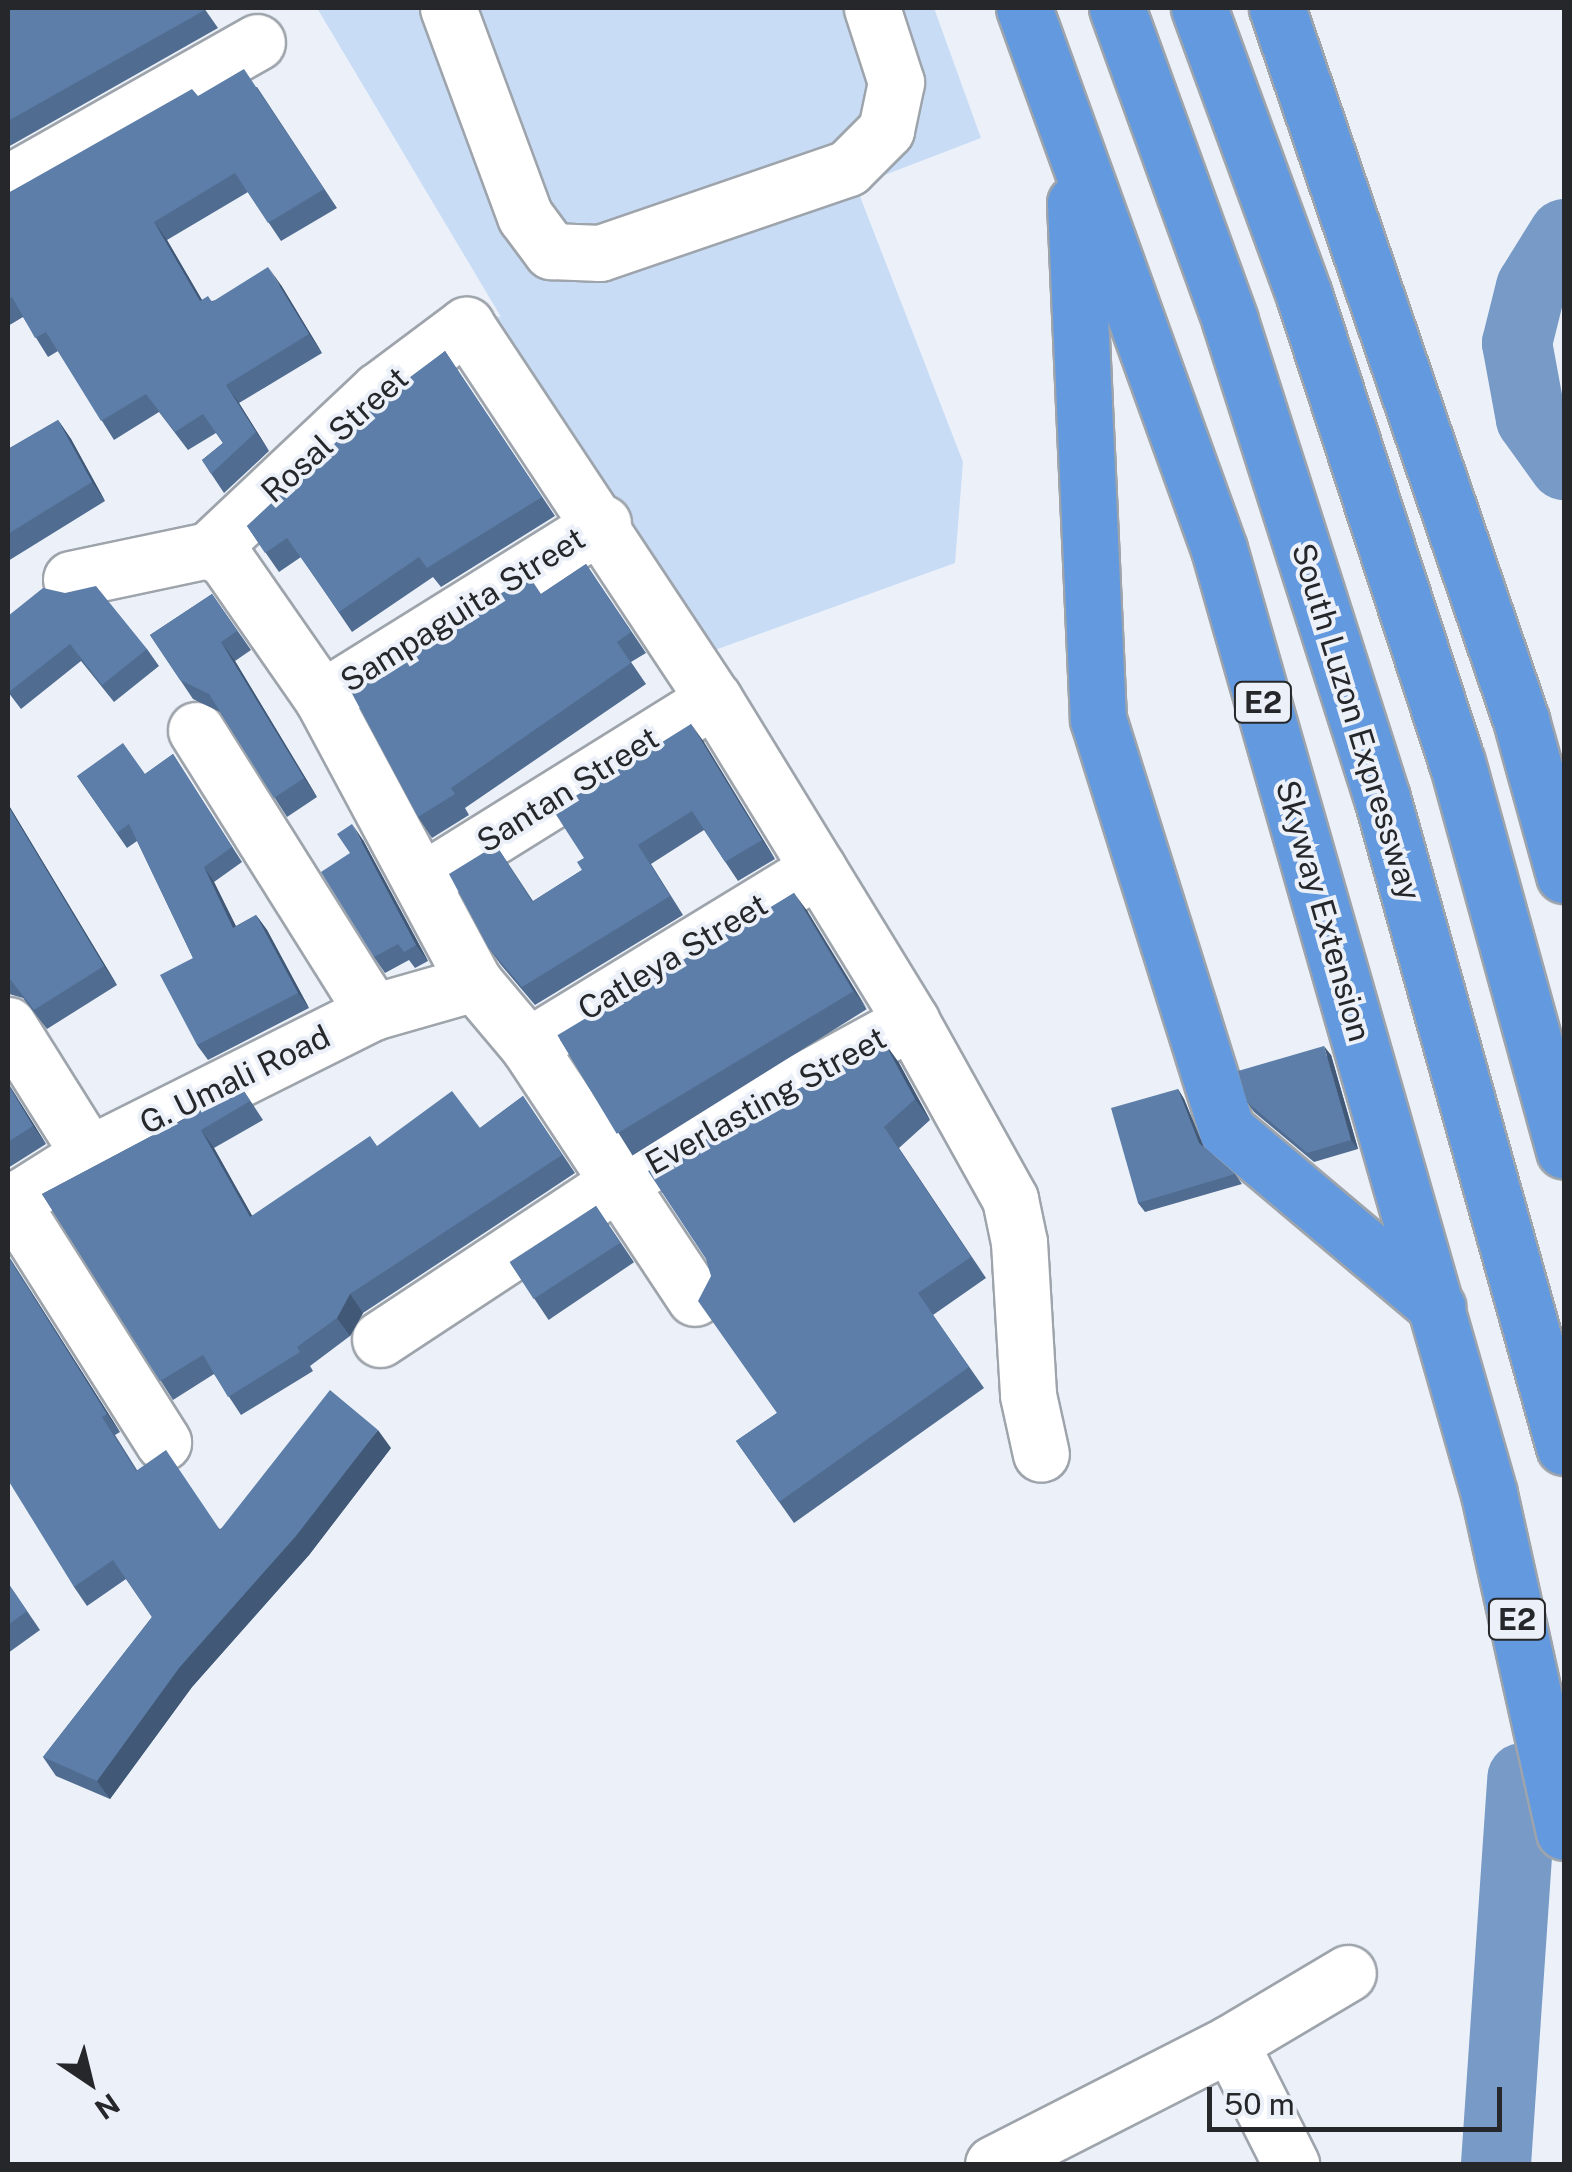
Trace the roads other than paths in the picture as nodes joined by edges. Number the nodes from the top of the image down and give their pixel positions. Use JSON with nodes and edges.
{"nodes":[{"id":1,"x":448,"y":8,"type":"edge"},
{"id":2,"x":872,"y":8,"type":"edge"},
{"id":3,"x":1024,"y":8,"type":"edge"},
{"id":4,"x":1117,"y":8,"type":"edge"},
{"id":5,"x":1199,"y":8,"type":"edge"},
{"id":6,"x":1277,"y":8,"type":"edge"},
{"id":7,"x":256,"y":42,"type":"dead end"},
{"id":8,"x":1072,"y":147,"type":"junction"},
{"id":9,"x":8,"y":184,"type":"edge"},
{"id":10,"x":603,"y":523,"type":"junction"},
{"id":11,"x":209,"y":550,"type":"junction"},
{"id":12,"x":72,"y":579,"type":"dead end"},
{"id":13,"x":322,"y":698,"type":"junction"},
{"id":14,"x":714,"y":699,"type":"junction"},
{"id":15,"x":196,"y":730,"type":"dead end"},
{"id":16,"x":818,"y":869,"type":"junction"},
{"id":17,"x":1564,"y":875,"type":"edge"},
{"id":18,"x":422,"y":880,"type":"junction"},
{"id":19,"x":475,"y":983,"type":"junction"},
{"id":20,"x":373,"y":1012,"type":"junction"},
{"id":21,"x":911,"y":1020,"type":"junction"},
{"id":22,"x":8,"y":1026,"type":"edge"},
{"id":23,"x":528,"y":1046,"type":"junction"},
{"id":24,"x":1564,"y":1151,"type":"edge"},
{"id":25,"x":89,"y":1154,"type":"junction"},
{"id":26,"x":622,"y":1180,"type":"junction"},
{"id":27,"x":10,"y":1204,"type":"edge"},
{"id":28,"x":696,"y":1298,"type":"edge"},
{"id":29,"x":1437,"y":1307,"type":"junction"},
{"id":30,"x":380,"y":1339,"type":"dead end"},
{"id":31,"x":163,"y":1442,"type":"dead end"},
{"id":32,"x":1564,"y":1447,"type":"edge"},
{"id":33,"x":1040,"y":1454,"type":"dead end"},
{"id":34,"x":1564,"y":1832,"type":"edge"},
{"id":35,"x":1348,"y":1973,"type":"dead end"},
{"id":36,"x":1230,"y":2043,"type":"junction"},
{"id":37,"x":993,"y":2164,"type":"edge"},
{"id":38,"x":1291,"y":2164,"type":"edge"}],
"edges":[{"from":1,"to":2,"type":"street"},
{"from":3,"to":8,"type":"highway","name":"Skyway Extension","number":"E2"},
{"from":4,"to":32,"type":"highway","name":"South Luzon Expressway","number":"E2"},
{"from":5,"to":24,"type":"highway"},
{"from":6,"to":17,"type":"highway"},
{"from":7,"to":9,"type":"street"},
{"from":8,"to":29,"type":"highway","name":"Skyway Extension","number":"E2"},
{"from":8,"to":29,"type":"highway"},
{"from":10,"to":11,"type":"street","name":"Rosal Street"},
{"from":10,"to":13,"type":"street","name":"Sampaguita Street"},
{"from":10,"to":14,"type":"street"},
{"from":11,"to":12,"type":"street"},
{"from":11,"to":13,"type":"street"},
{"from":13,"to":18,"type":"street"},
{"from":14,"to":16,"type":"street"},
{"from":14,"to":18,"type":"street","name":"Santan Street"},
{"from":15,"to":20,"type":"street"},
{"from":16,"to":21,"type":"street"},
{"from":16,"to":23,"type":"street","name":"Catleya Street"},
{"from":18,"to":19,"type":"street"},
{"from":19,"to":20,"type":"street","name":"G. Umali Road"},
{"from":19,"to":23,"type":"street"},
{"from":20,"to":25,"type":"street","name":"G. Umali Road"},
{"from":21,"to":26,"type":"street","name":"Everlasting Street"},
{"from":21,"to":33,"type":"street"},
{"from":22,"to":25,"type":"street"},
{"from":23,"to":26,"type":"street"},
{"from":25,"to":27,"type":"street","name":"G. Umali Road"},
{"from":26,"to":28,"type":"street"},
{"from":26,"to":30,"type":"street","name":"Everlasting Street"},
{"from":27,"to":31,"type":"street"},
{"from":29,"to":34,"type":"highway","name":"Skyway Extension","number":"E2"},
{"from":35,"to":36,"type":"street"},
{"from":36,"to":37,"type":"street"},
{"from":36,"to":38,"type":"street"}]}
